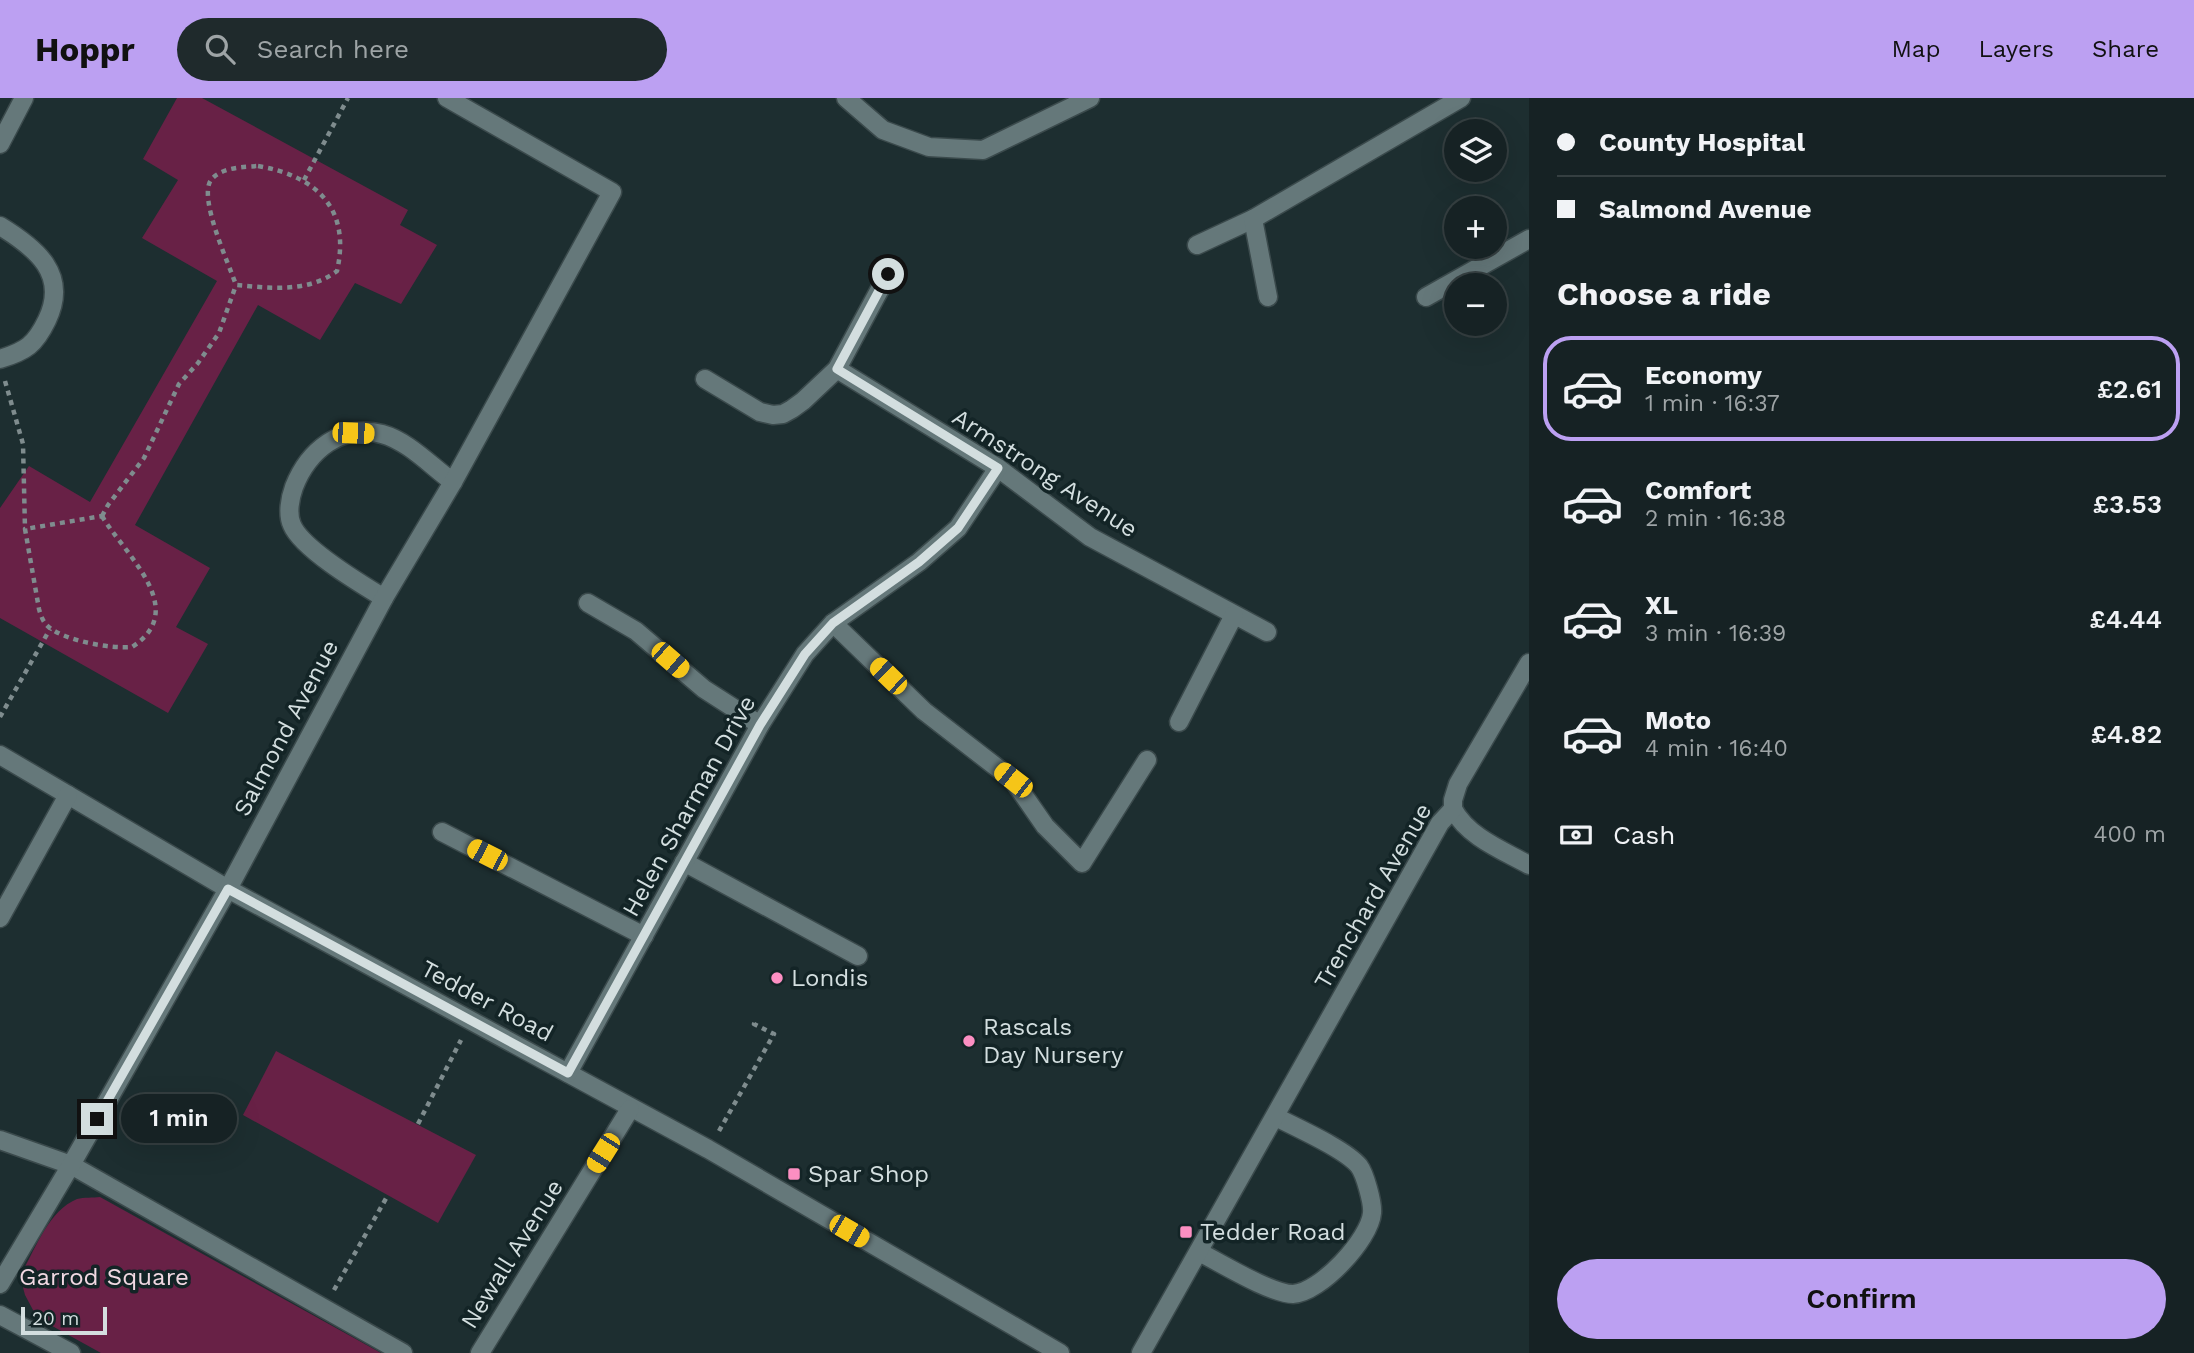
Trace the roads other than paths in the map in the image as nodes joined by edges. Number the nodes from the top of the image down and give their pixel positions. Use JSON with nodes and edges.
{"nodes":[{"id":1,"x":24,"y":98,"type":"edge"},
{"id":2,"x":447,"y":98,"type":"edge"},
{"id":3,"x":846,"y":98,"type":"edge"},
{"id":4,"x":1090,"y":98,"type":"edge"},
{"id":5,"x":1461,"y":98,"type":"edge"},
{"id":6,"x":0,"y":144,"type":"edge"},
{"id":7,"x":1252,"y":219,"type":"junction"},
{"id":8,"x":0,"y":226,"type":"edge"},
{"id":9,"x":1529,"y":239,"type":"edge"},
{"id":10,"x":1197,"y":245,"type":"dead end"},
{"id":11,"x":888,"y":274,"type":"dead end"},
{"id":12,"x":1268,"y":297,"type":"dead end"},
{"id":13,"x":1426,"y":298,"type":"dead end"},
{"id":14,"x":1,"y":365,"type":"edge"},
{"id":15,"x":837,"y":369,"type":"junction"},
{"id":16,"x":705,"y":379,"type":"dead end"},
{"id":17,"x":998,"y":468,"type":"junction"},
{"id":18,"x":453,"y":482,"type":"junction"},
{"id":19,"x":384,"y":598,"type":"junction"},
{"id":20,"x":587,"y":603,"type":"dead end"},
{"id":21,"x":1234,"y":615,"type":"junction"},
{"id":22,"x":833,"y":623,"type":"junction"},
{"id":23,"x":1268,"y":632,"type":"dead end"},
{"id":24,"x":1529,"y":663,"type":"edge"},
{"id":25,"x":1179,"y":722,"type":"dead end"},
{"id":26,"x":760,"y":725,"type":"junction"},
{"id":27,"x":0,"y":755,"type":"edge"},
{"id":28,"x":1147,"y":760,"type":"dead end"},
{"id":29,"x":68,"y":795,"type":"junction"},
{"id":30,"x":1453,"y":809,"type":"junction"},
{"id":31,"x":442,"y":832,"type":"dead end"},
{"id":32,"x":684,"y":862,"type":"junction"},
{"id":33,"x":1529,"y":865,"type":"edge"},
{"id":34,"x":228,"y":889,"type":"junction"},
{"id":35,"x":0,"y":918,"type":"edge"},
{"id":36,"x":644,"y":936,"type":"junction"},
{"id":37,"x":858,"y":956,"type":"dead end"},
{"id":38,"x":568,"y":1073,"type":"junction"},
{"id":39,"x":630,"y":1109,"type":"junction"},
{"id":40,"x":1276,"y":1117,"type":"junction"},
{"id":41,"x":0,"y":1140,"type":"edge"},
{"id":42,"x":71,"y":1165,"type":"junction"},
{"id":43,"x":1199,"y":1252,"type":"junction"},
{"id":44,"x":0,"y":1284,"type":"edge"},
{"id":45,"x":0,"y":1315,"type":"edge"},
{"id":46,"x":71,"y":1353,"type":"edge"},
{"id":47,"x":404,"y":1353,"type":"edge"},
{"id":48,"x":480,"y":1353,"type":"edge"},
{"id":49,"x":1060,"y":1353,"type":"edge"},
{"id":50,"x":1141,"y":1353,"type":"edge"}],
"edges":[{"from":1,"to":6,"type":"street"},
{"from":2,"to":18,"type":"street","name":"Salmond Avenue"},
{"from":3,"to":4,"type":"street"},
{"from":5,"to":7,"type":"street"},
{"from":7,"to":10,"type":"street"},
{"from":7,"to":12,"type":"street"},
{"from":8,"to":14,"type":"street"},
{"from":9,"to":13,"type":"street"},
{"from":11,"to":15,"type":"street"},
{"from":15,"to":16,"type":"street"},
{"from":15,"to":17,"type":"street","name":"Armstrong Avenue"},
{"from":17,"to":21,"type":"street","name":"Armstrong Avenue"},
{"from":17,"to":22,"type":"street","name":"Helen Sharman Drive"},
{"from":18,"to":19,"type":"street","name":"Salmond Avenue"},
{"from":18,"to":19,"type":"street"},
{"from":19,"to":34,"type":"street","name":"Salmond Avenue"},
{"from":20,"to":26,"type":"street"},
{"from":21,"to":23,"type":"street","name":"Armstrong Avenue"},
{"from":21,"to":25,"type":"street"},
{"from":22,"to":26,"type":"street","name":"Helen Sharman Drive"},
{"from":22,"to":28,"type":"street"},
{"from":24,"to":30,"type":"street","name":"Trenchard Avenue"},
{"from":26,"to":32,"type":"street","name":"Helen Sharman Drive"},
{"from":27,"to":29,"type":"street","name":"Tedder Road"},
{"from":29,"to":34,"type":"street","name":"Tedder Road"},
{"from":29,"to":35,"type":"street"},
{"from":30,"to":33,"type":"street"},
{"from":30,"to":40,"type":"street","name":"Trenchard Avenue"},
{"from":31,"to":36,"type":"street"},
{"from":32,"to":36,"type":"street","name":"Helen Sharman Drive"},
{"from":32,"to":37,"type":"street"},
{"from":34,"to":38,"type":"street","name":"Tedder Road"},
{"from":34,"to":42,"type":"street","name":"Salmond Avenue"},
{"from":36,"to":38,"type":"street","name":"Helen Sharman Drive"},
{"from":38,"to":39,"type":"street","name":"Tedder Road"},
{"from":39,"to":48,"type":"street","name":"Newall Avenue"},
{"from":39,"to":49,"type":"street","name":"Tedder Road"},
{"from":40,"to":43,"type":"street","name":"Trenchard Avenue"},
{"from":40,"to":43,"type":"street"},
{"from":41,"to":42,"type":"street"},
{"from":42,"to":44,"type":"street","name":"Salmond Avenue"},
{"from":42,"to":47,"type":"street"},
{"from":43,"to":50,"type":"street","name":"Trenchard Avenue"},
{"from":45,"to":46,"type":"street"}]}
